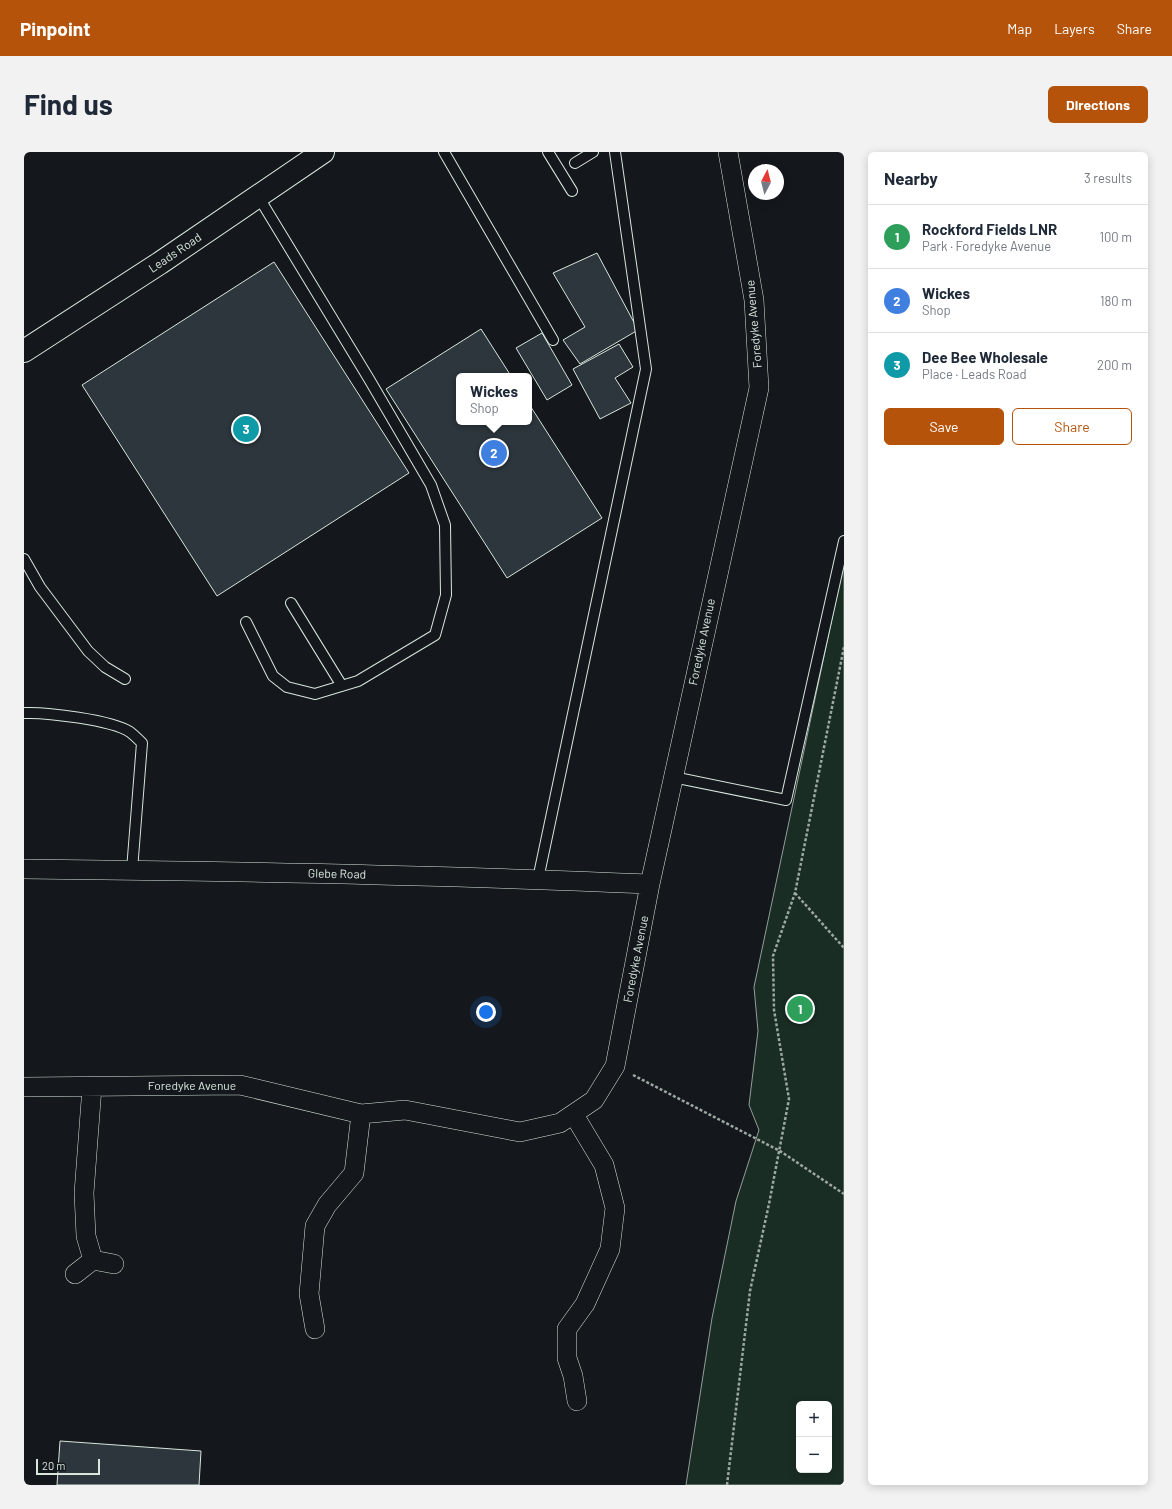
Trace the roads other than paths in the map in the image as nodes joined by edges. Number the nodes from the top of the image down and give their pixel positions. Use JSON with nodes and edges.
{"nodes":[{"id":1,"x":323,"y":152,"type":"edge"},
{"id":2,"x":444,"y":152,"type":"edge"},
{"id":3,"x":548,"y":152,"type":"edge"},
{"id":4,"x":593,"y":152,"type":"edge"},
{"id":5,"x":615,"y":152,"type":"edge"},
{"id":6,"x":728,"y":152,"type":"edge"},
{"id":7,"x":575,"y":162,"type":"dead end"},
{"id":8,"x":572,"y":191,"type":"dead end"},
{"id":9,"x":258,"y":196,"type":"junction"},
{"id":10,"x":554,"y":340,"type":"dead end"},
{"id":11,"x":24,"y":351,"type":"edge"},
{"id":12,"x":844,"y":542,"type":"edge"},
{"id":13,"x":24,"y":559,"type":"edge"},
{"id":14,"x":291,"y":603,"type":"dead end"},
{"id":15,"x":246,"y":622,"type":"dead end"},
{"id":16,"x":125,"y":679,"type":"dead end"},
{"id":17,"x":342,"y":686,"type":"junction"},
{"id":18,"x":24,"y":713,"type":"edge"},
{"id":19,"x":673,"y":777,"type":"junction"},
{"id":20,"x":24,"y":869,"type":"edge"},
{"id":21,"x":132,"y":870,"type":"junction"},
{"id":22,"x":538,"y":879,"type":"junction"},
{"id":23,"x":650,"y":884,"type":"junction"},
{"id":24,"x":24,"y":1086,"type":"edge"},
{"id":25,"x":92,"y":1087,"type":"junction"},
{"id":26,"x":361,"y":1114,"type":"junction"},
{"id":27,"x":574,"y":1115,"type":"junction"},
{"id":28,"x":93,"y":1260,"type":"junction"},
{"id":29,"x":114,"y":1264,"type":"dead end"},
{"id":30,"x":75,"y":1274,"type":"dead end"},
{"id":31,"x":315,"y":1329,"type":"dead end"},
{"id":32,"x":577,"y":1401,"type":"dead end"}],
"edges":[{"from":1,"to":9,"type":"main road","name":"Leads Road"},
{"from":2,"to":10,"type":"lane"},
{"from":3,"to":8,"type":"lane"},
{"from":4,"to":7,"type":"lane"},
{"from":5,"to":22,"type":"lane"},
{"from":6,"to":19,"type":"street","name":"Foredyke Avenue"},
{"from":9,"to":11,"type":"main road","name":"Leads Road"},
{"from":9,"to":17,"type":"lane"},
{"from":12,"to":19,"type":"lane"},
{"from":13,"to":16,"type":"lane"},
{"from":14,"to":17,"type":"lane"},
{"from":15,"to":17,"type":"lane"},
{"from":18,"to":21,"type":"lane"},
{"from":19,"to":23,"type":"street","name":"Foredyke Avenue"},
{"from":20,"to":21,"type":"street","name":"Glebe Road"},
{"from":21,"to":22,"type":"street","name":"Glebe Road"},
{"from":22,"to":23,"type":"street","name":"Glebe Road"},
{"from":23,"to":27,"type":"street","name":"Foredyke Avenue"},
{"from":24,"to":25,"type":"street","name":"Foredyke Avenue"},
{"from":25,"to":26,"type":"street","name":"Foredyke Avenue"},
{"from":25,"to":28,"type":"street"},
{"from":26,"to":27,"type":"street","name":"Foredyke Avenue"},
{"from":26,"to":31,"type":"street"},
{"from":27,"to":32,"type":"street"},
{"from":28,"to":29,"type":"street"},
{"from":28,"to":30,"type":"street"}]}
